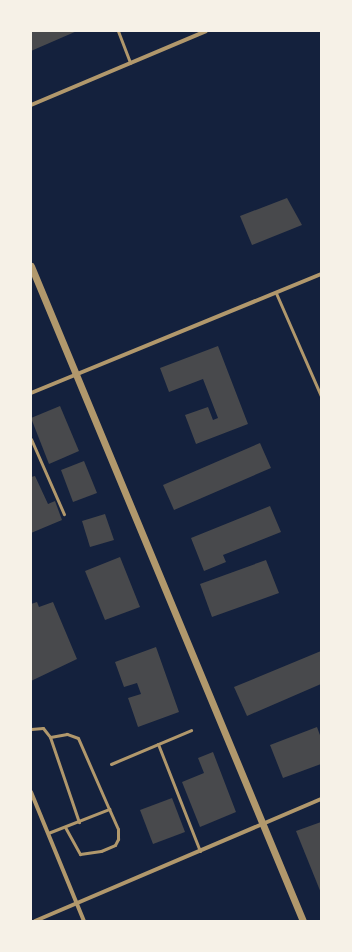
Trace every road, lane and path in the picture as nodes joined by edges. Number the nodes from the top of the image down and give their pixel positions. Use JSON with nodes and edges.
{"nodes":[{"id":1,"x":118,"y":31,"type":"edge"},
{"id":2,"x":206,"y":31,"type":"edge"},
{"id":3,"x":130,"y":63,"type":"junction"},
{"id":4,"x":31,"y":105,"type":"edge"},
{"id":5,"x":31,"y":266,"type":"edge"},
{"id":6,"x":321,"y":274,"type":"edge"},
{"id":7,"x":276,"y":292,"type":"junction"},
{"id":8,"x":76,"y":375,"type":"junction"},
{"id":9,"x":31,"y":393,"type":"edge"},
{"id":10,"x":321,"y":396,"type":"edge"},
{"id":11,"x":31,"y":440,"type":"edge"},
{"id":12,"x":64,"y":514,"type":"dead end"},
{"id":13,"x":31,"y":729,"type":"edge"},
{"id":14,"x":192,"y":730,"type":"dead end"},
{"id":15,"x":50,"y":737,"type":"junction"},
{"id":16,"x":158,"y":744,"type":"junction"},
{"id":17,"x":111,"y":764,"type":"dead end"},
{"id":18,"x":31,"y":792,"type":"edge"},
{"id":19,"x":321,"y":799,"type":"edge"},
{"id":20,"x":109,"y":809,"type":"junction"},
{"id":21,"x":79,"y":822,"type":"junction"},
{"id":22,"x":264,"y":823,"type":"junction"},
{"id":23,"x":65,"y":826,"type":"junction"},
{"id":24,"x":48,"y":833,"type":"junction"},
{"id":25,"x":200,"y":851,"type":"junction"},
{"id":26,"x":77,"y":904,"type":"junction"},
{"id":27,"x":35,"y":921,"type":"edge"},
{"id":28,"x":84,"y":921,"type":"edge"},
{"id":29,"x":303,"y":921,"type":"edge"}],
"edges":[{"from":1,"to":3,"type":"lane"},
{"from":2,"to":3,"type":"street"},
{"from":3,"to":4,"type":"street"},
{"from":5,"to":8,"type":"street"},
{"from":6,"to":7,"type":"street"},
{"from":7,"to":8,"type":"street"},
{"from":7,"to":10,"type":"lane"},
{"from":8,"to":9,"type":"street"},
{"from":8,"to":22,"type":"street"},
{"from":11,"to":12,"type":"lane"},
{"from":13,"to":15,"type":"lane"},
{"from":14,"to":16,"type":"lane"},
{"from":15,"to":20,"type":"lane"},
{"from":15,"to":21,"type":"lane"},
{"from":16,"to":17,"type":"lane"},
{"from":16,"to":25,"type":"lane"},
{"from":18,"to":24,"type":"street"},
{"from":19,"to":22,"type":"street"},
{"from":20,"to":21,"type":"lane"},
{"from":20,"to":23,"type":"lane"},
{"from":21,"to":23,"type":"lane"},
{"from":22,"to":25,"type":"street"},
{"from":22,"to":29,"type":"street"},
{"from":23,"to":24,"type":"lane"},
{"from":24,"to":26,"type":"street"},
{"from":25,"to":26,"type":"street"},
{"from":26,"to":27,"type":"street"},
{"from":26,"to":28,"type":"street"}]}
